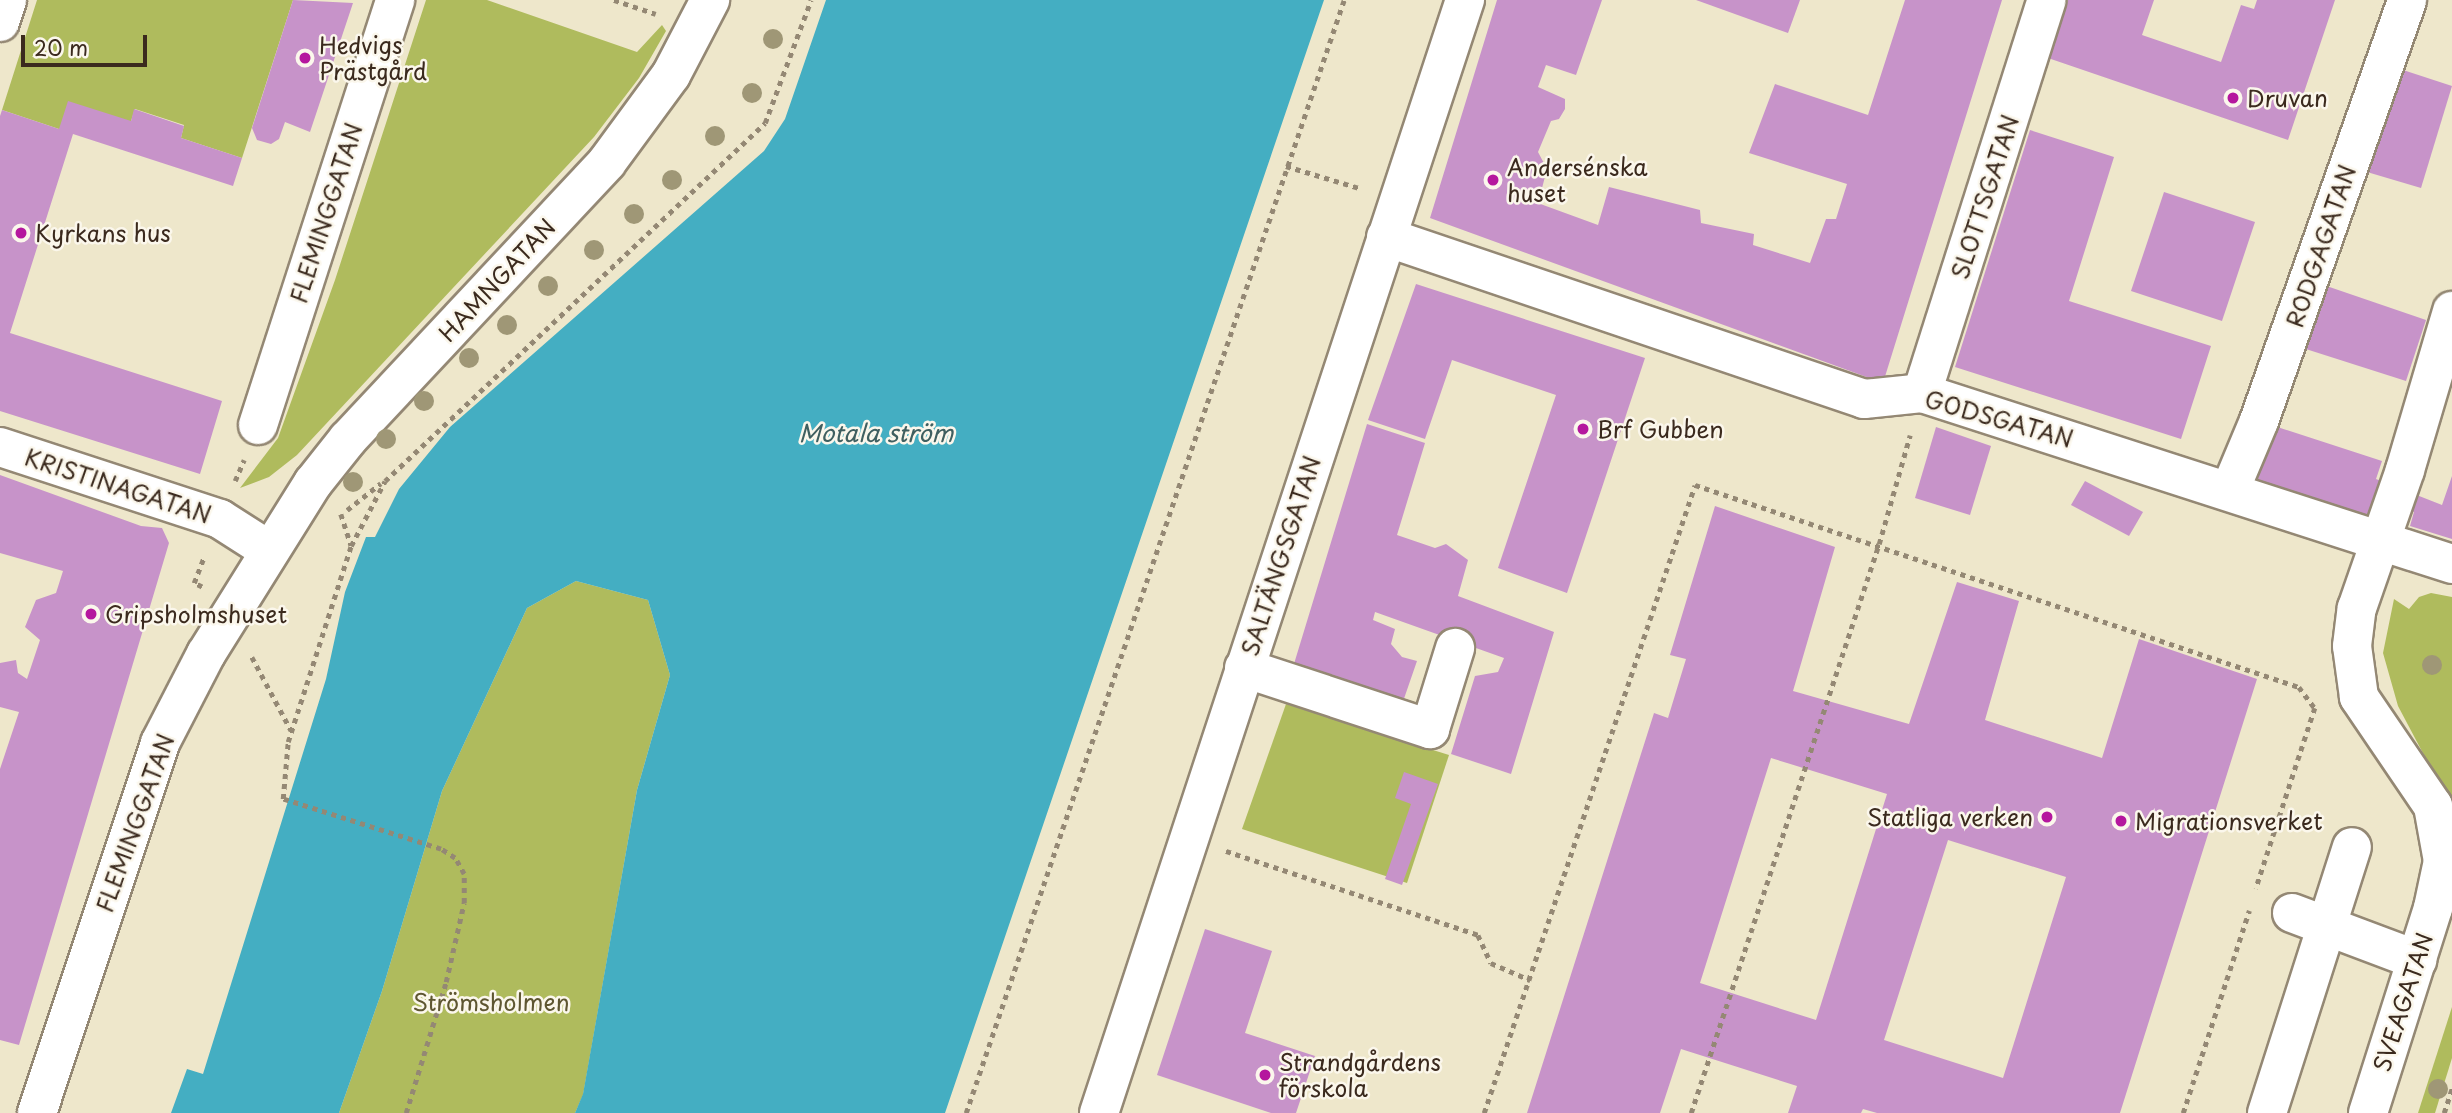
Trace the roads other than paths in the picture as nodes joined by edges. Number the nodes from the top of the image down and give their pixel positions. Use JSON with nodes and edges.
{"nodes":[{"id":1,"x":7,"y":0,"type":"edge"},
{"id":2,"x":395,"y":0,"type":"edge"},
{"id":3,"x":710,"y":0,"type":"edge"},
{"id":4,"x":1465,"y":0,"type":"edge"},
{"id":5,"x":2047,"y":0,"type":"edge"},
{"id":6,"x":2407,"y":0,"type":"edge"},
{"id":7,"x":0,"y":22,"type":"edge"},
{"id":8,"x":1385,"y":237,"type":"junction"},
{"id":9,"x":2452,"y":311,"type":"edge"},
{"id":10,"x":1922,"y":393,"type":"junction"},
{"id":11,"x":258,"y":425,"type":"dead end"},
{"id":12,"x":0,"y":447,"type":"edge"},
{"id":13,"x":2230,"y":490,"type":"junction"},
{"id":14,"x":2380,"y":540,"type":"junction"},
{"id":15,"x":270,"y":551,"type":"junction"},
{"id":16,"x":2452,"y":564,"type":"edge"},
{"id":17,"x":1455,"y":648,"type":"dead end"},
{"id":18,"x":1244,"y":667,"type":"junction"},
{"id":19,"x":2353,"y":847,"type":"dead end"},
{"id":20,"x":2292,"y":913,"type":"dead end"},
{"id":21,"x":2328,"y":926,"type":"junction"},
{"id":22,"x":2417,"y":960,"type":"junction"},
{"id":23,"x":37,"y":1113,"type":"edge"},
{"id":24,"x":1099,"y":1113,"type":"edge"},
{"id":25,"x":2267,"y":1113,"type":"edge"},
{"id":26,"x":2368,"y":1113,"type":"edge"}],
"edges":[{"from":1,"to":7,"type":"street"},
{"from":2,"to":11,"type":"street","name":"FLEMINGGATAN"},
{"from":3,"to":15,"type":"street","name":"HAMNGATAN"},
{"from":4,"to":8,"type":"street","name":"SALTÄNGSGATAN"},
{"from":5,"to":10,"type":"street","name":"SLOTTSGATAN"},
{"from":6,"to":13,"type":"street","name":"RODGAGATAN"},
{"from":8,"to":10,"type":"street","name":"GODSGATAN"},
{"from":8,"to":18,"type":"street","name":"SALTÄNGSGATAN"},
{"from":9,"to":14,"type":"street","name":"SVEAGATAN"},
{"from":10,"to":13,"type":"street","name":"GODSGATAN"},
{"from":12,"to":15,"type":"street","name":"KRISTINAGATAN"},
{"from":13,"to":14,"type":"street","name":"GODSGATAN"},
{"from":14,"to":16,"type":"street","name":"GODSGATAN"},
{"from":14,"to":22,"type":"street","name":"SVEAGATAN"},
{"from":15,"to":23,"type":"street","name":"FLEMINGGATAN"},
{"from":17,"to":18,"type":"street"},
{"from":18,"to":24,"type":"street","name":"SALTÄNGSGATAN"},
{"from":19,"to":21,"type":"street"},
{"from":20,"to":21,"type":"street"},
{"from":21,"to":22,"type":"street"},
{"from":21,"to":25,"type":"street"},
{"from":22,"to":26,"type":"street","name":"SVEAGATAN"}]}
